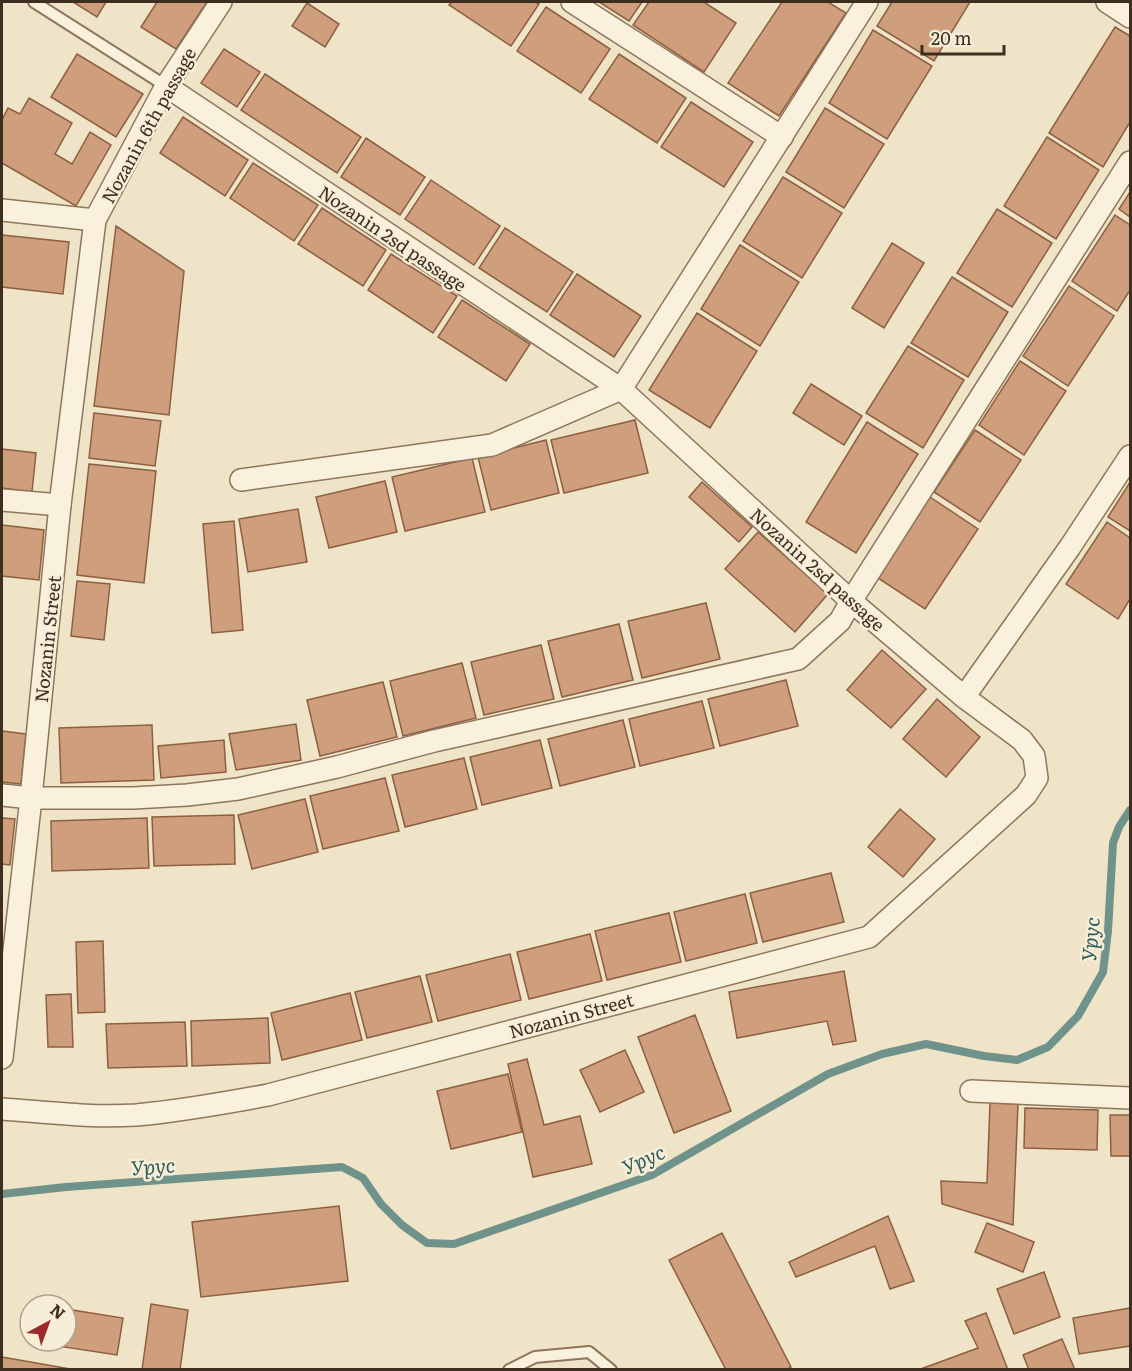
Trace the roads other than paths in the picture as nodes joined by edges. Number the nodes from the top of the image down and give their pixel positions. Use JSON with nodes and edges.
{"nodes":[{"id":1,"x":34,"y":2,"type":"edge"},
{"id":2,"x":221,"y":2,"type":"edge"},
{"id":3,"x":572,"y":2,"type":"edge"},
{"id":4,"x":867,"y":2,"type":"edge"},
{"id":5,"x":1107,"y":2,"type":"edge"},
{"id":6,"x":1131,"y":17,"type":"edge"},
{"id":7,"x":166,"y":86,"type":"junction"},
{"id":8,"x":782,"y":136,"type":"junction"},
{"id":9,"x":1131,"y":162,"type":"edge"},
{"id":10,"x":2,"y":210,"type":"edge"},
{"id":11,"x":95,"y":220,"type":"junction"},
{"id":12,"x":621,"y":389,"type":"junction"},
{"id":13,"x":1131,"y":456,"type":"edge"},
{"id":14,"x":241,"y":480,"type":"dead end"},
{"id":15,"x":2,"y":500,"type":"edge"},
{"id":16,"x":60,"y":505,"type":"junction"},
{"id":17,"x":851,"y":602,"type":"junction"},
{"id":18,"x":964,"y":697,"type":"junction"},
{"id":19,"x":1022,"y":740,"type":"joint"},
{"id":20,"x":2,"y":795,"type":"edge"},
{"id":21,"x":31,"y":798,"type":"junction"},
{"id":22,"x":2,"y":1058,"type":"edge"},
{"id":23,"x":971,"y":1090,"type":"dead end"},
{"id":24,"x":1131,"y":1098,"type":"edge"},
{"id":25,"x":2,"y":1109,"type":"edge"},
{"id":26,"x":509,"y":1370,"type":"edge"},
{"id":27,"x":611,"y":1370,"type":"edge"}],
"edges":[{"from":1,"to":7,"type":"lane"},
{"from":2,"to":7,"type":"street","name":"Nozanin 6th passage"},
{"from":3,"to":8,"type":"street"},
{"from":4,"to":8,"type":"street"},
{"from":5,"to":6,"type":"street"},
{"from":7,"to":11,"type":"street","name":"Nozanin 6th passage"},
{"from":7,"to":12,"type":"street","name":"Nozanin 2sd passage"},
{"from":8,"to":12,"type":"street"},
{"from":9,"to":17,"type":"street"},
{"from":10,"to":11,"type":"street"},
{"from":11,"to":16,"type":"street","name":"Nozanin Street"},
{"from":12,"to":14,"type":"street"},
{"from":12,"to":17,"type":"street","name":"Nozanin 2sd passage"},
{"from":13,"to":18,"type":"street"},
{"from":15,"to":16,"type":"street"},
{"from":16,"to":21,"type":"street","name":"Nozanin Street"},
{"from":17,"to":18,"type":"street","name":"Nozanin 2sd passage"},
{"from":17,"to":21,"type":"street"},
{"from":18,"to":19,"type":"street","name":"Nozanin 2sd passage"},
{"from":19,"to":25,"type":"street","name":"Nozanin Street"},
{"from":20,"to":21,"type":"street"},
{"from":21,"to":22,"type":"street","name":"Nozanin Street"},
{"from":23,"to":24,"type":"street"},
{"from":26,"to":27,"type":"lane"}]}
